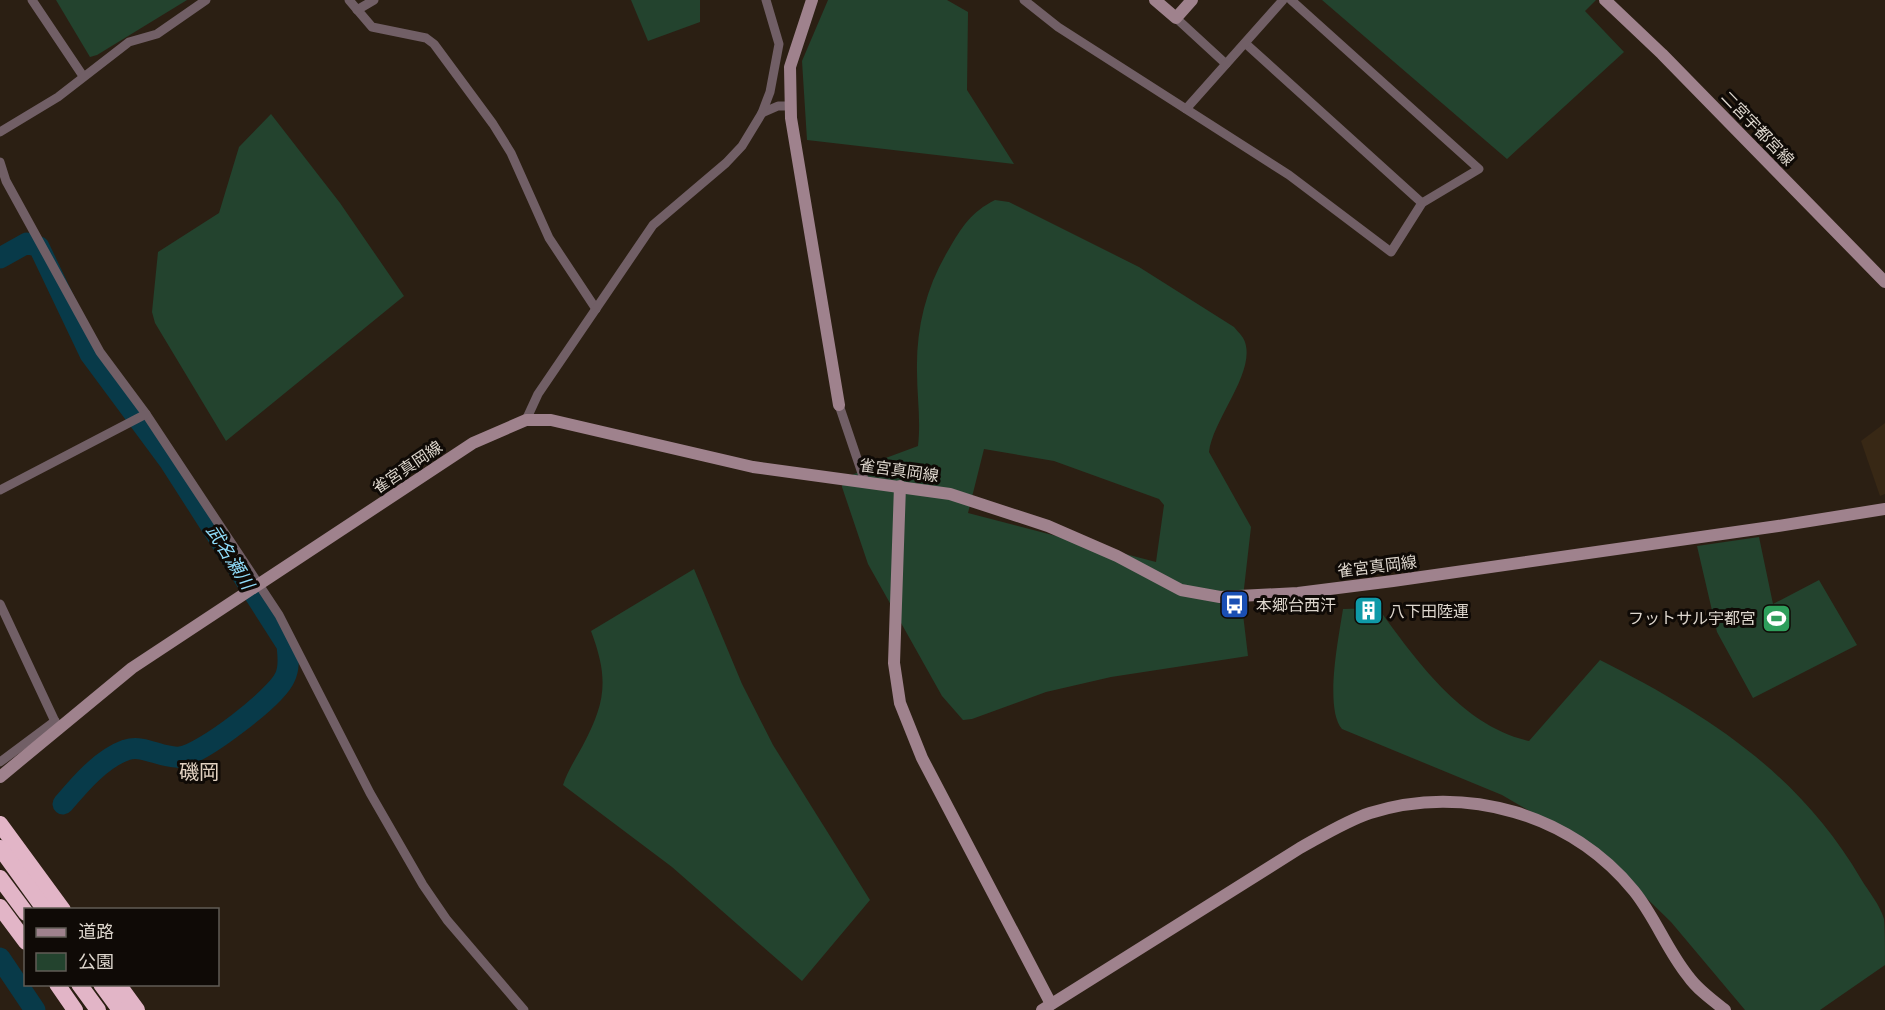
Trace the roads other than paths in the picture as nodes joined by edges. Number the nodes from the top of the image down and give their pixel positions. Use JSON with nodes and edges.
{"nodes":[{"id":1,"x":32,"y":0,"type":"edge"},
{"id":2,"x":206,"y":0,"type":"edge"},
{"id":3,"x":349,"y":0,"type":"edge"},
{"id":4,"x":374,"y":0,"type":"edge"},
{"id":5,"x":766,"y":0,"type":"edge"},
{"id":6,"x":812,"y":0,"type":"edge"},
{"id":7,"x":1024,"y":0,"type":"edge"},
{"id":8,"x":1155,"y":0,"type":"edge"},
{"id":9,"x":1192,"y":0,"type":"edge"},
{"id":10,"x":1283,"y":0,"type":"edge"},
{"id":11,"x":1291,"y":0,"type":"edge"},
{"id":12,"x":1605,"y":0,"type":"edge"},
{"id":13,"x":357,"y":10,"type":"junction"},
{"id":14,"x":1176,"y":18,"type":"junction"},
{"id":15,"x":1245,"y":43,"type":"junction"},
{"id":16,"x":1226,"y":64,"type":"junction"},
{"id":17,"x":83,"y":76,"type":"junction"},
{"id":18,"x":791,"y":106,"type":"junction"},
{"id":19,"x":1186,"y":109,"type":"junction"},
{"id":20,"x":762,"y":113,"type":"junction"},
{"id":21,"x":0,"y":132,"type":"edge"},
{"id":22,"x":0,"y":162,"type":"edge"},
{"id":23,"x":1422,"y":204,"type":"junction"},
{"id":24,"x":1885,"y":282,"type":"edge"},
{"id":25,"x":596,"y":309,"type":"junction"},
{"id":26,"x":839,"y":405,"type":"joint"},
{"id":27,"x":146,"y":414,"type":"junction"},
{"id":28,"x":526,"y":420,"type":"junction"},
{"id":29,"x":865,"y":482,"type":"junction"},
{"id":30,"x":900,"y":486,"type":"junction"},
{"id":31,"x":0,"y":490,"type":"edge"},
{"id":32,"x":1885,"y":508,"type":"edge"},
{"id":33,"x":260,"y":585,"type":"junction"},
{"id":34,"x":0,"y":604,"type":"edge"},
{"id":35,"x":57,"y":726,"type":"junction"},
{"id":36,"x":0,"y":762,"type":"edge"},
{"id":37,"x":0,"y":777,"type":"edge"},
{"id":38,"x":0,"y":824,"type":"edge"},
{"id":39,"x":2,"y":851,"type":"edge"},
{"id":40,"x":0,"y":878,"type":"edge"},
{"id":41,"x":0,"y":907,"type":"edge"},
{"id":42,"x":44,"y":908,"type":"edge"},
{"id":43,"x":62,"y":908,"type":"edge"},
{"id":44,"x":24,"y":910,"type":"edge"},
{"id":45,"x":24,"y":939,"type":"edge"},
{"id":46,"x":58,"y":986,"type":"edge"},
{"id":47,"x":80,"y":986,"type":"edge"},
{"id":48,"x":102,"y":986,"type":"edge"},
{"id":49,"x":119,"y":986,"type":"edge"},
{"id":50,"x":1046,"y":1007,"type":"edge"},
{"id":51,"x":75,"y":1010,"type":"edge"},
{"id":52,"x":98,"y":1010,"type":"edge"},
{"id":53,"x":120,"y":1010,"type":"edge"},
{"id":54,"x":137,"y":1010,"type":"edge"},
{"id":55,"x":524,"y":1010,"type":"edge"},
{"id":56,"x":1725,"y":1010,"type":"edge"}],
"edges":[{"from":1,"to":17,"type":"street"},
{"from":2,"to":17,"type":"street"},
{"from":3,"to":13,"type":"street"},
{"from":4,"to":13,"type":"street"},
{"from":5,"to":20,"type":"street"},
{"from":6,"to":18,"type":"main road"},
{"from":7,"to":19,"type":"street"},
{"from":8,"to":14,"type":"main road"},
{"from":9,"to":14,"type":"main road"},
{"from":10,"to":15,"type":"street"},
{"from":11,"to":23,"type":"street"},
{"from":12,"to":24,"type":"main road","name":"二宮宇都宮線"},
{"from":13,"to":25,"type":"street"},
{"from":14,"to":16,"type":"street"},
{"from":15,"to":16,"type":"street"},
{"from":15,"to":23,"type":"street"},
{"from":16,"to":19,"type":"street"},
{"from":17,"to":21,"type":"street"},
{"from":18,"to":20,"type":"street"},
{"from":18,"to":26,"type":"main road"},
{"from":19,"to":23,"type":"street"},
{"from":20,"to":25,"type":"street"},
{"from":22,"to":27,"type":"street"},
{"from":25,"to":28,"type":"street"},
{"from":26,"to":29,"type":"street"},
{"from":27,"to":31,"type":"street"},
{"from":27,"to":33,"type":"street"},
{"from":28,"to":29,"type":"main road","name":"雀宮真岡線"},
{"from":28,"to":33,"type":"main road","name":"雀宮真岡線"},
{"from":29,"to":30,"type":"main road","name":"雀宮真岡線"},
{"from":30,"to":32,"type":"main road","name":"雀宮真岡線"},
{"from":30,"to":50,"type":"main road"},
{"from":33,"to":35,"type":"main road","name":"雀宮真岡線"},
{"from":33,"to":55,"type":"street"},
{"from":34,"to":35,"type":"street"},
{"from":35,"to":36,"type":"street"},
{"from":35,"to":37,"type":"main road","name":"雀宮真岡線"},
{"from":38,"to":43,"type":"highway"},
{"from":39,"to":42,"type":"highway"},
{"from":40,"to":44,"type":"highway"},
{"from":41,"to":45,"type":"highway"},
{"from":46,"to":51,"type":"highway"},
{"from":47,"to":52,"type":"highway"},
{"from":48,"to":53,"type":"highway"},
{"from":49,"to":54,"type":"highway"},
{"from":50,"to":56,"type":"main road"}]}
